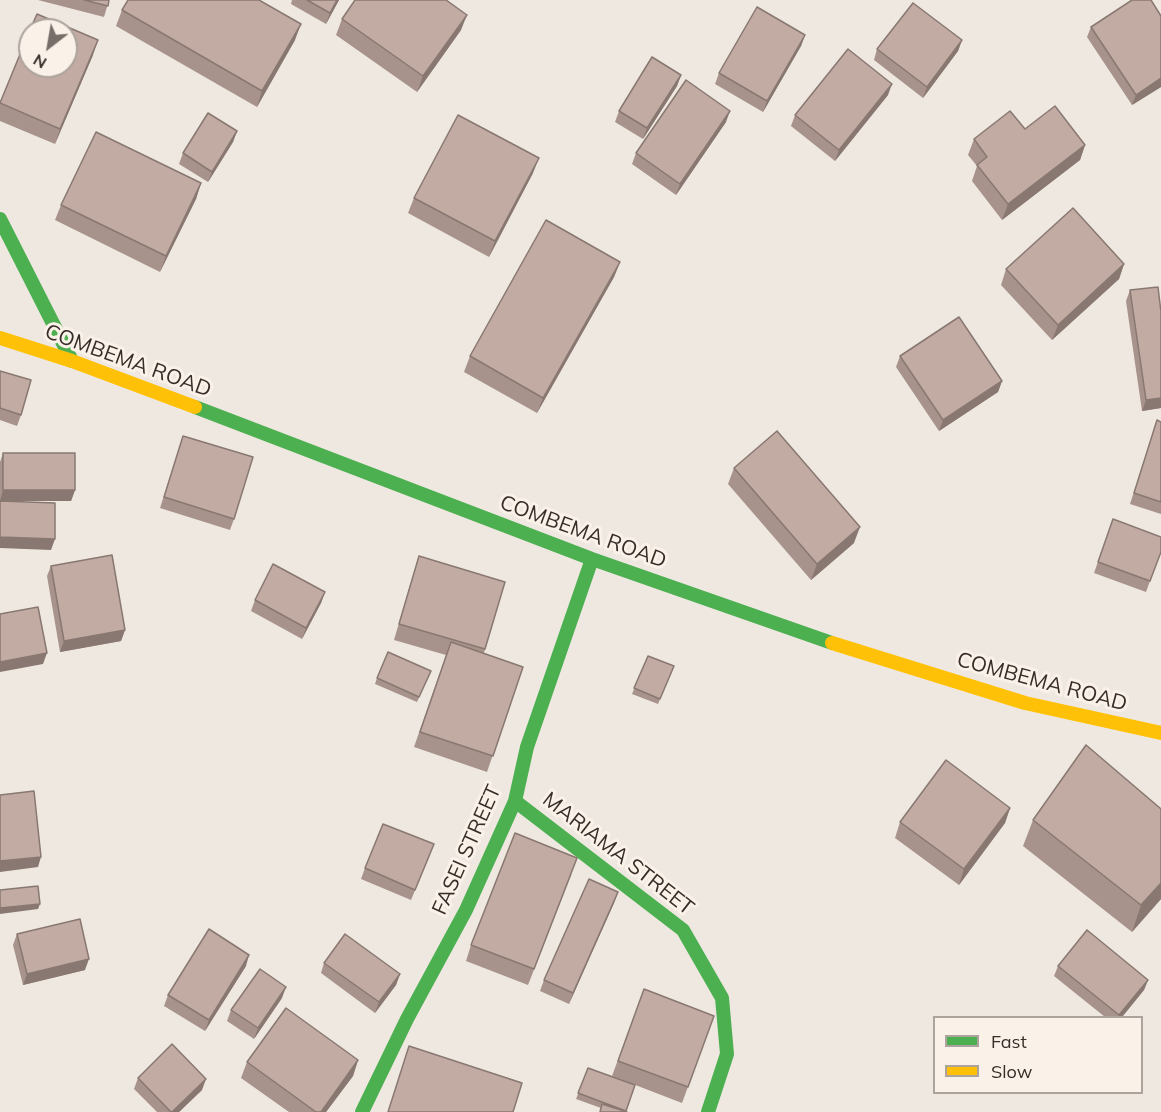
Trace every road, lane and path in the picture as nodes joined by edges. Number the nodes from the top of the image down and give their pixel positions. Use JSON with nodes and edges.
{"nodes":[{"id":1,"x":0,"y":219,"type":"edge"},
{"id":2,"x":0,"y":338,"type":"edge"},
{"id":3,"x":72,"y":361,"type":"junction"},
{"id":4,"x":592,"y":559,"type":"junction"},
{"id":5,"x":1161,"y":733,"type":"edge"},
{"id":6,"x":515,"y":801,"type":"junction"},
{"id":7,"x":362,"y":1112,"type":"edge"},
{"id":8,"x":708,"y":1112,"type":"edge"}],
"edges":[{"from":1,"to":3,"type":"street"},
{"from":2,"to":3,"type":"street","name":"COMBEMA ROAD"},
{"from":3,"to":4,"type":"street","name":"COMBEMA ROAD"},
{"from":4,"to":5,"type":"street","name":"COMBEMA ROAD"},
{"from":4,"to":6,"type":"street","name":"FASEI STREET"},
{"from":6,"to":7,"type":"street","name":"FASEI STREET"},
{"from":6,"to":8,"type":"street","name":"MARIAMA STREET"}]}
